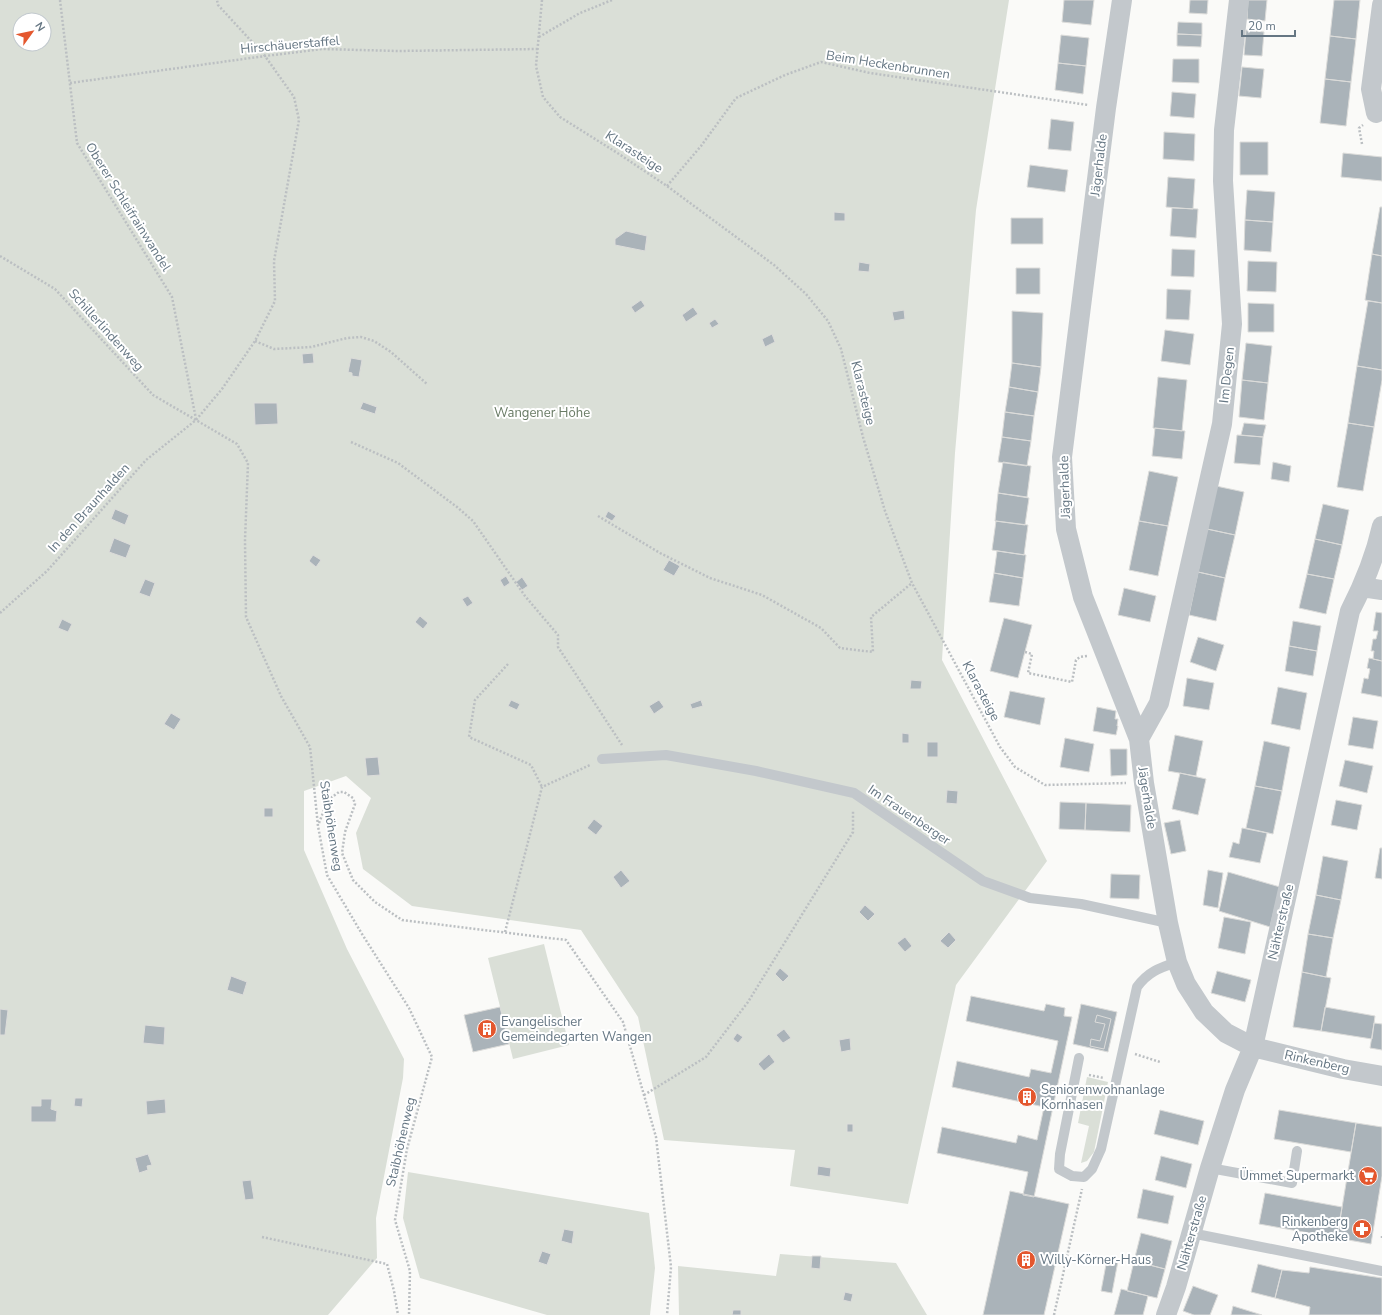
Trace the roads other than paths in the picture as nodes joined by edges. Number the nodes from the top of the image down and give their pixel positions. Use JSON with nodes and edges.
{"nodes":[{"id":1,"x":1122,"y":0,"type":"edge"},
{"id":2,"x":1239,"y":0,"type":"edge"},
{"id":3,"x":1382,"y":5,"type":"edge"},
{"id":4,"x":1376,"y":113,"type":"dead end"},
{"id":5,"x":1382,"y":526,"type":"edge"},
{"id":6,"x":1362,"y":587,"type":"junction"},
{"id":7,"x":1382,"y":590,"type":"edge"},
{"id":8,"x":1139,"y":739,"type":"junction"},
{"id":9,"x":602,"y":759,"type":"road end"},
{"id":10,"x":1168,"y":923,"type":"junction"},
{"id":11,"x":1177,"y":962,"type":"junction"},
{"id":12,"x":1253,"y":1047,"type":"junction"},
{"id":13,"x":1079,"y":1058,"type":"dead end"},
{"id":14,"x":1382,"y":1076,"type":"edge"},
{"id":15,"x":1297,"y":1151,"type":"dead end"},
{"id":16,"x":1210,"y":1168,"type":"junction"},
{"id":17,"x":1192,"y":1233,"type":"junction"},
{"id":18,"x":1382,"y":1271,"type":"edge"},
{"id":19,"x":1166,"y":1315,"type":"edge"}],
"edges":[{"from":1,"to":8,"type":"street","name":"Jägerhalde"},
{"from":2,"to":8,"type":"street","name":"Im Degen"},
{"from":3,"to":4,"type":"street"},
{"from":5,"to":6,"type":"street","name":"Nähterstraße"},
{"from":6,"to":7,"type":"street"},
{"from":6,"to":12,"type":"street","name":"Nähterstraße"},
{"from":8,"to":10,"type":"street","name":"Jägerhalde"},
{"from":9,"to":10,"type":"lane","name":"Im Frauenberger"},
{"from":10,"to":11,"type":"street","name":"Jägerhalde"},
{"from":11,"to":12,"type":"street","name":"Jägerhalde"},
{"from":11,"to":13,"type":"lane"},
{"from":12,"to":14,"type":"street","name":"Rinkenberg"},
{"from":12,"to":16,"type":"street","name":"Nähterstraße"},
{"from":15,"to":16,"type":"lane"},
{"from":16,"to":17,"type":"street","name":"Nähterstraße"},
{"from":17,"to":18,"type":"lane"},
{"from":17,"to":19,"type":"street","name":"Nähterstraße"}]}
